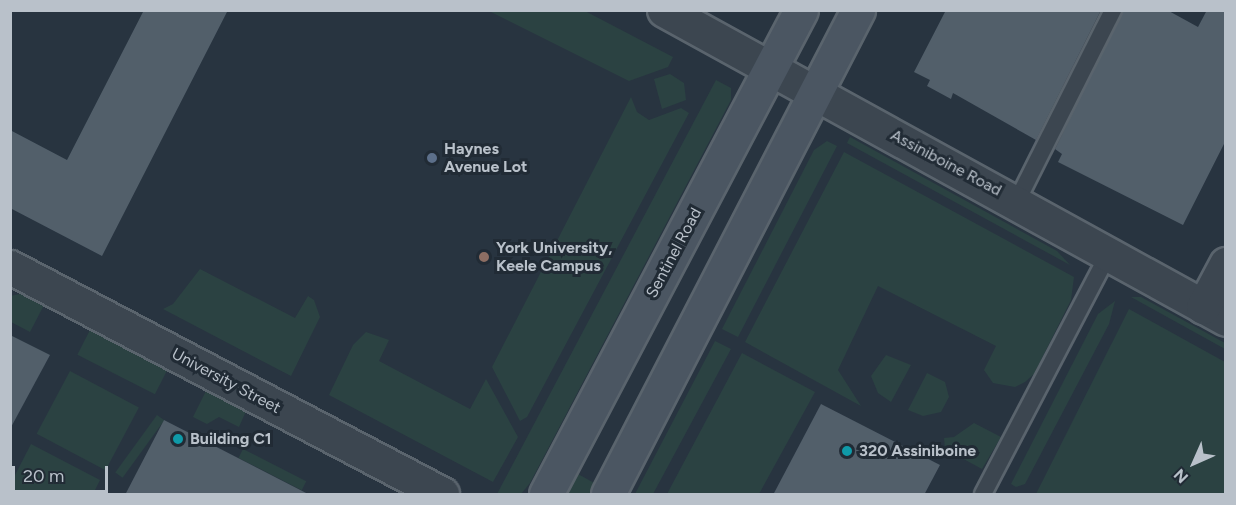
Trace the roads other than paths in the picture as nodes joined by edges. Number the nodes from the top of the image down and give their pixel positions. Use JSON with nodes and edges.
{"nodes":[{"id":1,"x":664,"y":10,"type":"edge"},
{"id":2,"x":801,"y":10,"type":"edge"},
{"id":3,"x":858,"y":10,"type":"edge"},
{"id":4,"x":1113,"y":10,"type":"edge"},
{"id":5,"x":770,"y":70,"type":"junction"},
{"id":6,"x":817,"y":95,"type":"junction"},
{"id":7,"x":1017,"y":201,"type":"junction"},
{"id":8,"x":1109,"y":253,"type":"junction"},
{"id":9,"x":1226,"y":264,"type":"edge"},
{"id":10,"x":10,"y":267,"type":"edge"},
{"id":11,"x":1214,"y":313,"type":"edge"},
{"id":12,"x":442,"y":495,"type":"edge"},
{"id":13,"x":546,"y":495,"type":"edge"},
{"id":14,"x":608,"y":495,"type":"edge"},
{"id":15,"x":983,"y":495,"type":"edge"}],
"edges":[{"from":1,"to":5,"type":"street","name":"Assiniboine Road"},
{"from":2,"to":5,"type":"street","name":"Sentinel Road"},
{"from":3,"to":6,"type":"street"},
{"from":4,"to":7,"type":"lane"},
{"from":5,"to":6,"type":"street","name":"Assiniboine Road"},
{"from":5,"to":13,"type":"street","name":"Sentinel Road"},
{"from":6,"to":7,"type":"street","name":"Assiniboine Road"},
{"from":6,"to":14,"type":"street"},
{"from":7,"to":8,"type":"street","name":"Assiniboine Road"},
{"from":8,"to":11,"type":"street","name":"Assiniboine Road"},
{"from":8,"to":15,"type":"lane"},
{"from":9,"to":11,"type":"street"},
{"from":10,"to":12,"type":"street","name":"University Street"}]}
